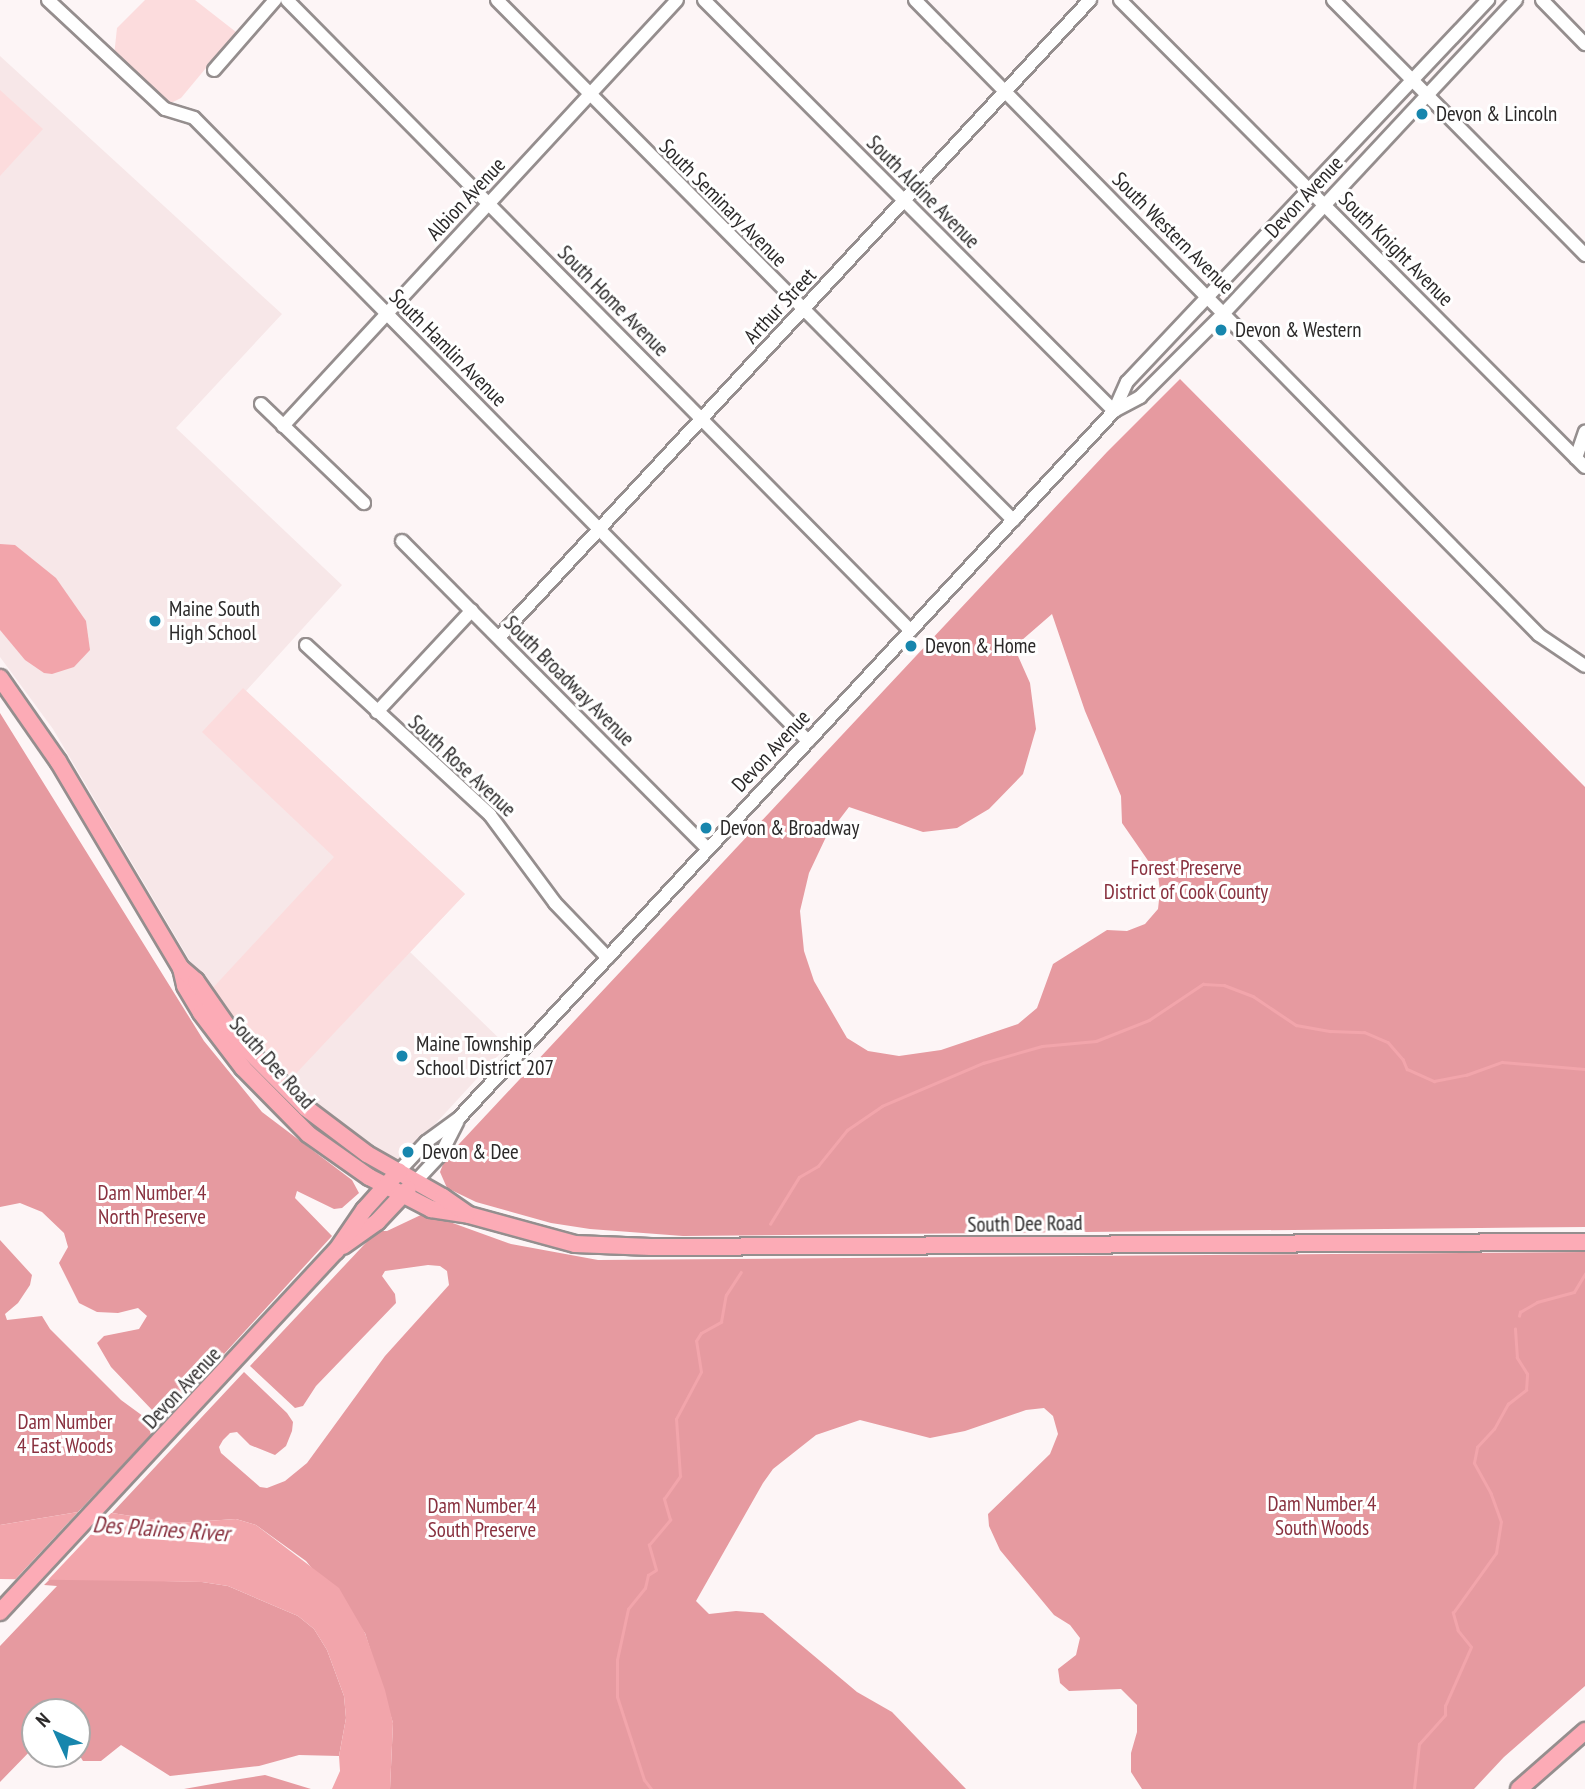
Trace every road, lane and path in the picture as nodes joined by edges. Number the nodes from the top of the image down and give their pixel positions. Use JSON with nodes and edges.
{"nodes":[{"id":1,"x":48,"y":0,"type":"edge"},
{"id":2,"x":275,"y":0,"type":"edge"},
{"id":3,"x":287,"y":0,"type":"edge"},
{"id":4,"x":497,"y":0,"type":"edge"},
{"id":5,"x":677,"y":0,"type":"edge"},
{"id":6,"x":704,"y":0,"type":"edge"},
{"id":7,"x":915,"y":0,"type":"edge"},
{"id":8,"x":1090,"y":0,"type":"edge"},
{"id":9,"x":1120,"y":0,"type":"edge"},
{"id":10,"x":1333,"y":0,"type":"edge"},
{"id":11,"x":1488,"y":0,"type":"edge"},
{"id":12,"x":1516,"y":0,"type":"edge"},
{"id":13,"x":1542,"y":0,"type":"edge"},
{"id":14,"x":1585,"y":44,"type":"edge"},
{"id":15,"x":214,"y":70,"type":"dead end"},
{"id":16,"x":1413,"y":80,"type":"junction"},
{"id":17,"x":1005,"y":91,"type":"junction"},
{"id":18,"x":589,"y":94,"type":"junction"},
{"id":19,"x":1428,"y":95,"type":"junction"},
{"id":20,"x":1311,"y":190,"type":"junction"},
{"id":21,"x":904,"y":201,"type":"junction"},
{"id":22,"x":489,"y":203,"type":"junction"},
{"id":23,"x":1326,"y":205,"type":"junction"},
{"id":24,"x":1585,"y":254,"type":"edge"},
{"id":25,"x":1209,"y":298,"type":"junction"},
{"id":26,"x":802,"y":310,"type":"junction"},
{"id":27,"x":387,"y":313,"type":"junction"},
{"id":28,"x":1224,"y":313,"type":"junction"},
{"id":29,"x":261,"y":404,"type":"dead end"},
{"id":30,"x":1114,"y":411,"type":"junction"},
{"id":31,"x":701,"y":419,"type":"junction"},
{"id":32,"x":283,"y":425,"type":"junction"},
{"id":33,"x":1585,"y":432,"type":"edge"},
{"id":34,"x":1583,"y":464,"type":"edge"},
{"id":35,"x":364,"y":503,"type":"dead end"},
{"id":36,"x":1013,"y":520,"type":"junction"},
{"id":37,"x":600,"y":528,"type":"junction"},
{"id":38,"x":402,"y":541,"type":"dead end"},
{"id":39,"x":472,"y":610,"type":"junction"},
{"id":40,"x":911,"y":631,"type":"junction"},
{"id":41,"x":499,"y":638,"type":"junction"},
{"id":42,"x":306,"y":645,"type":"dead end"},
{"id":43,"x":1585,"y":666,"type":"edge"},
{"id":44,"x":0,"y":678,"type":"edge"},
{"id":45,"x":377,"y":712,"type":"junction"},
{"id":46,"x":808,"y":741,"type":"junction"},
{"id":47,"x":708,"y":849,"type":"junction"},
{"id":48,"x":608,"y":958,"type":"junction"},
{"id":49,"x":181,"y":968,"type":"junction"},
{"id":50,"x":458,"y":1119,"type":"junction"},
{"id":51,"x":399,"y":1171,"type":"junction"},
{"id":52,"x":416,"y":1181,"type":"junction"},
{"id":53,"x":386,"y":1186,"type":"junction"},
{"id":54,"x":402,"y":1195,"type":"junction"},
{"id":55,"x":469,"y":1215,"type":"junction"},
{"id":56,"x":1585,"y":1242,"type":"edge"},
{"id":57,"x":336,"y":1251,"type":"junction"},
{"id":58,"x":0,"y":1612,"type":"edge"},
{"id":59,"x":1585,"y":1731,"type":"edge"},
{"id":60,"x":1518,"y":1789,"type":"edge"}],
"edges":[{"from":1,"to":27,"type":"street","name":"South Hamlin Avenue"},
{"from":2,"to":15,"type":"street"},
{"from":3,"to":22,"type":"street","name":"South Home Avenue"},
{"from":4,"to":18,"type":"street","name":"South Seminary Avenue"},
{"from":5,"to":18,"type":"street","name":"Albion Avenue"},
{"from":6,"to":21,"type":"street","name":"South Aldine Avenue"},
{"from":7,"to":17,"type":"street","name":"South Western Avenue"},
{"from":8,"to":17,"type":"street","name":"Arthur Street"},
{"from":9,"to":20,"type":"street","name":"South Knight Avenue"},
{"from":10,"to":16,"type":"street"},
{"from":11,"to":16,"type":"street","name":"Devon Avenue"},
{"from":12,"to":19,"type":"street","name":"Devon Avenue"},
{"from":13,"to":14,"type":"street"},
{"from":16,"to":19,"type":"street"},
{"from":16,"to":20,"type":"street","name":"Devon Avenue"},
{"from":17,"to":21,"type":"street","name":"Arthur Street"},
{"from":17,"to":25,"type":"street","name":"South Western Avenue"},
{"from":18,"to":22,"type":"street","name":"Albion Avenue"},
{"from":18,"to":26,"type":"street","name":"South Seminary Avenue"},
{"from":19,"to":23,"type":"street","name":"Devon Avenue"},
{"from":19,"to":24,"type":"street"},
{"from":20,"to":23,"type":"street","name":"South Knight Avenue"},
{"from":20,"to":25,"type":"street","name":"Devon Avenue"},
{"from":21,"to":26,"type":"street","name":"Arthur Street"},
{"from":21,"to":30,"type":"street","name":"South Aldine Avenue"},
{"from":22,"to":27,"type":"street","name":"Albion Avenue"},
{"from":22,"to":31,"type":"street","name":"South Home Avenue"},
{"from":23,"to":28,"type":"street","name":"Devon Avenue"},
{"from":23,"to":34,"type":"street","name":"South Knight Avenue"},
{"from":25,"to":28,"type":"street","name":"South Western Avenue"},
{"from":25,"to":30,"type":"street","name":"Devon Avenue"},
{"from":26,"to":31,"type":"street","name":"Arthur Street"},
{"from":26,"to":36,"type":"street","name":"South Seminary Avenue"},
{"from":27,"to":32,"type":"street","name":"Albion Avenue"},
{"from":27,"to":37,"type":"street","name":"South Hamlin Avenue"},
{"from":28,"to":30,"type":"street","name":"Devon Avenue"},
{"from":28,"to":43,"type":"street","name":"South Western Avenue"},
{"from":29,"to":32,"type":"street"},
{"from":30,"to":36,"type":"street","name":"Devon Avenue"},
{"from":31,"to":37,"type":"street","name":"Arthur Street"},
{"from":31,"to":40,"type":"street","name":"South Home Avenue"},
{"from":32,"to":35,"type":"street"},
{"from":33,"to":34,"type":"street"},
{"from":36,"to":40,"type":"street","name":"Devon Avenue"},
{"from":37,"to":41,"type":"street","name":"Arthur Street"},
{"from":37,"to":46,"type":"street","name":"South Hamlin Avenue"},
{"from":38,"to":39,"type":"street","name":"South Broadway Avenue"},
{"from":39,"to":41,"type":"street","name":"South Broadway Avenue"},
{"from":39,"to":45,"type":"street"},
{"from":40,"to":46,"type":"street","name":"Devon Avenue"},
{"from":41,"to":47,"type":"street","name":"South Broadway Avenue"},
{"from":42,"to":45,"type":"street","name":"South Rose Avenue"},
{"from":44,"to":49,"type":"main road","name":"South Dee Road"},
{"from":45,"to":48,"type":"street","name":"South Rose Avenue"},
{"from":46,"to":47,"type":"street","name":"Devon Avenue"},
{"from":47,"to":48,"type":"street","name":"Devon Avenue"},
{"from":48,"to":50,"type":"street","name":"Devon Avenue"},
{"from":49,"to":51,"type":"main road","name":"South Dee Road"},
{"from":49,"to":53,"type":"main road","name":"South Dee Road"},
{"from":50,"to":51,"type":"street","name":"Devon Avenue"},
{"from":50,"to":52,"type":"street","name":"Devon Avenue"},
{"from":51,"to":52,"type":"main road","name":"South Dee Road"},
{"from":51,"to":53,"type":"main road","name":"Devon Avenue"},
{"from":52,"to":54,"type":"main road","name":"Devon Avenue"},
{"from":52,"to":55,"type":"main road","name":"South Dee Road"},
{"from":53,"to":54,"type":"main road","name":"South Dee Road"},
{"from":53,"to":57,"type":"main road","name":"Devon Avenue"},
{"from":54,"to":55,"type":"main road","name":"South Dee Road"},
{"from":54,"to":57,"type":"main road","name":"Devon Avenue"},
{"from":55,"to":56,"type":"main road","name":"South Dee Road"},
{"from":57,"to":58,"type":"main road","name":"Devon Avenue"},
{"from":59,"to":60,"type":"main road"}]}
